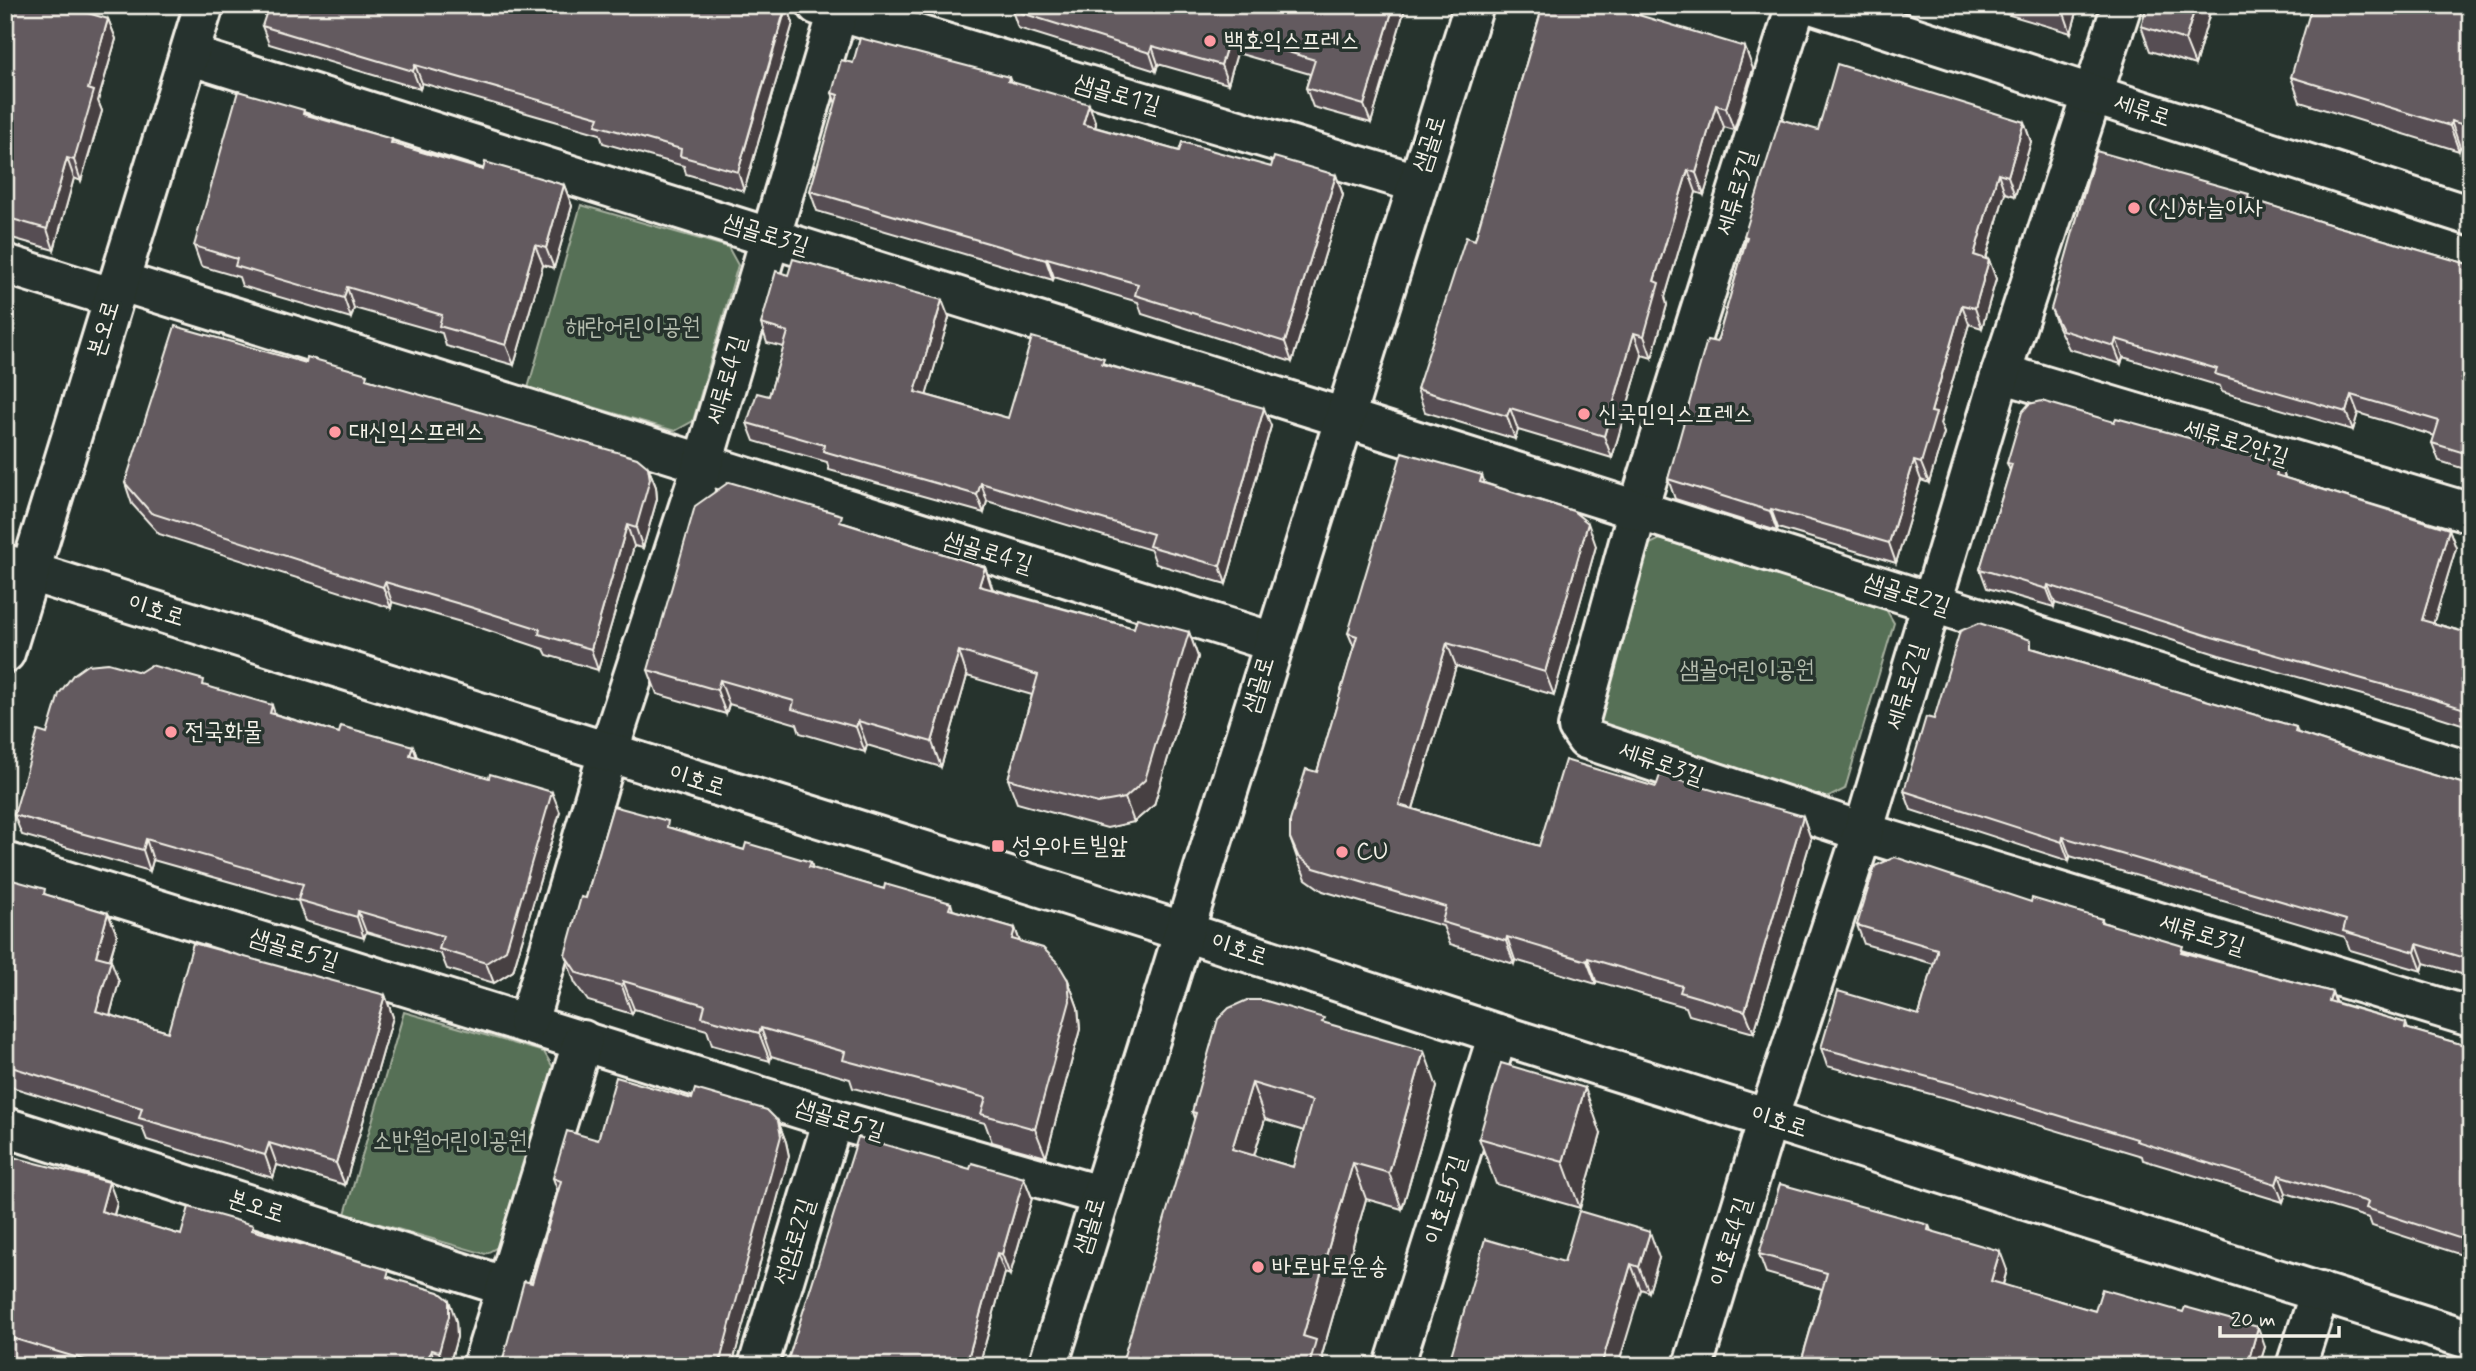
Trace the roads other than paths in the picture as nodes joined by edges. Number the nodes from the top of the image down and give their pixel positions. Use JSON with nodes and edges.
{"nodes":[{"id":1,"x":204,"y":5,"type":"edge"},
{"id":2,"x":1474,"y":5,"type":"edge"},
{"id":3,"x":1796,"y":5,"type":"edge"},
{"id":4,"x":1814,"y":5,"type":"edge"},
{"id":5,"x":2122,"y":5,"type":"edge"},
{"id":6,"x":831,"y":7,"type":"edge"},
{"id":7,"x":189,"y":55,"type":"junction"},
{"id":8,"x":2093,"y":95,"type":"junction"},
{"id":9,"x":1417,"y":183,"type":"junction"},
{"id":10,"x":2471,"y":216,"type":"edge"},
{"id":11,"x":770,"y":236,"type":"junction"},
{"id":12,"x":5,"y":264,"type":"edge"},
{"id":13,"x":117,"y":289,"type":"junction"},
{"id":14,"x":2001,"y":373,"type":"junction"},
{"id":15,"x":1343,"y":417,"type":"junction"},
{"id":16,"x":703,"y":463,"type":"junction"},
{"id":17,"x":1638,"y":509,"type":"junction"},
{"id":18,"x":2471,"y":513,"type":"edge"},
{"id":19,"x":18,"y":568,"type":"edge"},
{"id":20,"x":1932,"y":604,"type":"junction"},
{"id":21,"x":1273,"y":642,"type":"junction"},
{"id":22,"x":5,"y":653,"type":"edge"},
{"id":23,"x":608,"y":753,"type":"junction"},
{"id":24,"x":2471,"y":772,"type":"edge"},
{"id":25,"x":1863,"y":832,"type":"junction"},
{"id":26,"x":5,"y":862,"type":"edge"},
{"id":27,"x":1182,"y":931,"type":"junction"},
{"id":28,"x":2471,"y":1017,"type":"edge"},
{"id":29,"x":528,"y":1022,"type":"junction"},
{"id":30,"x":1498,"y":1034,"type":"junction"},
{"id":31,"x":583,"y":1040,"type":"junction"},
{"id":32,"x":833,"y":1119,"type":"junction"},
{"id":33,"x":1768,"y":1119,"type":"junction"},
{"id":34,"x":5,"y":1127,"type":"edge"},
{"id":35,"x":1099,"y":1195,"type":"junction"},
{"id":36,"x":507,"y":1287,"type":"junction"},
{"id":37,"x":2320,"y":1292,"type":"junction"},
{"id":38,"x":2471,"y":1340,"type":"edge"},
{"id":39,"x":482,"y":1366,"type":"edge"},
{"id":40,"x":758,"y":1366,"type":"edge"},
{"id":41,"x":1048,"y":1366,"type":"edge"},
{"id":42,"x":1394,"y":1366,"type":"edge"},
{"id":43,"x":1693,"y":1366,"type":"edge"},
{"id":44,"x":2296,"y":1366,"type":"edge"}],
"edges":[{"from":1,"to":7,"type":"street","name":"본오로"},
{"from":2,"to":9,"type":"street","name":"샘골로"},
{"from":3,"to":17,"type":"street","name":"세류로3길"},
{"from":4,"to":8,"type":"street","name":"세류로"},
{"from":5,"to":8,"type":"street","name":"세류로2길"},
{"from":6,"to":9,"type":"street","name":"샘골로1길"},
{"from":6,"to":11,"type":"street","name":"세류로4길"},
{"from":7,"to":11,"type":"street","name":"샘골로3길"},
{"from":7,"to":13,"type":"street","name":"본오로"},
{"from":8,"to":10,"type":"street","name":"세류로"},
{"from":8,"to":14,"type":"street","name":"세류로2길"},
{"from":9,"to":15,"type":"street","name":"샘골로"},
{"from":11,"to":15,"type":"street","name":"샘골로3길"},
{"from":11,"to":16,"type":"street","name":"세류로4길"},
{"from":12,"to":13,"type":"street","name":"샘골로4길"},
{"from":13,"to":16,"type":"street","name":"샘골로4길"},
{"from":13,"to":19,"type":"street","name":"본오로"},
{"from":14,"to":18,"type":"street","name":"세류로2안길"},
{"from":14,"to":20,"type":"street","name":"세류로2길"},
{"from":15,"to":17,"type":"street","name":"샘골로2길"},
{"from":15,"to":21,"type":"street","name":"샘골로"},
{"from":16,"to":21,"type":"street","name":"샘골로4길"},
{"from":16,"to":23,"type":"street","name":"세류로4길"},
{"from":17,"to":20,"type":"street","name":"샘골로2길"},
{"from":17,"to":25,"type":"street","name":"세류로3길"},
{"from":19,"to":22,"type":"street","name":"본오로"},
{"from":19,"to":23,"type":"street","name":"이호로"},
{"from":20,"to":24,"type":"street","name":"샘골로2길"},
{"from":20,"to":25,"type":"street","name":"세류로2길"},
{"from":21,"to":27,"type":"street","name":"샘골로"},
{"from":23,"to":27,"type":"street","name":"이호로"},
{"from":23,"to":29,"type":"street","name":"세류로4길"},
{"from":25,"to":28,"type":"street","name":"세류로3길"},
{"from":25,"to":33,"type":"street","name":"세류로2길"},
{"from":26,"to":29,"type":"street","name":"샘골로5길"},
{"from":27,"to":30,"type":"street","name":"이호로"},
{"from":27,"to":35,"type":"street","name":"샘골로"},
{"from":29,"to":31,"type":"street","name":"샘골로5길"},
{"from":30,"to":33,"type":"street","name":"이호로"},
{"from":30,"to":42,"type":"street","name":"이호로5길"},
{"from":31,"to":32,"type":"street","name":"샘골로5길"},
{"from":31,"to":36,"type":"street"},
{"from":32,"to":35,"type":"street","name":"샘골로5길"},
{"from":32,"to":40,"type":"street","name":"선암로2길"},
{"from":33,"to":37,"type":"street","name":"이호로"},
{"from":33,"to":43,"type":"street","name":"이호로4길"},
{"from":34,"to":36,"type":"street","name":"본오로"},
{"from":35,"to":41,"type":"street","name":"샘골로"},
{"from":36,"to":39,"type":"street"},
{"from":37,"to":38,"type":"street","name":"이호로"},
{"from":37,"to":44,"type":"street"}]}
